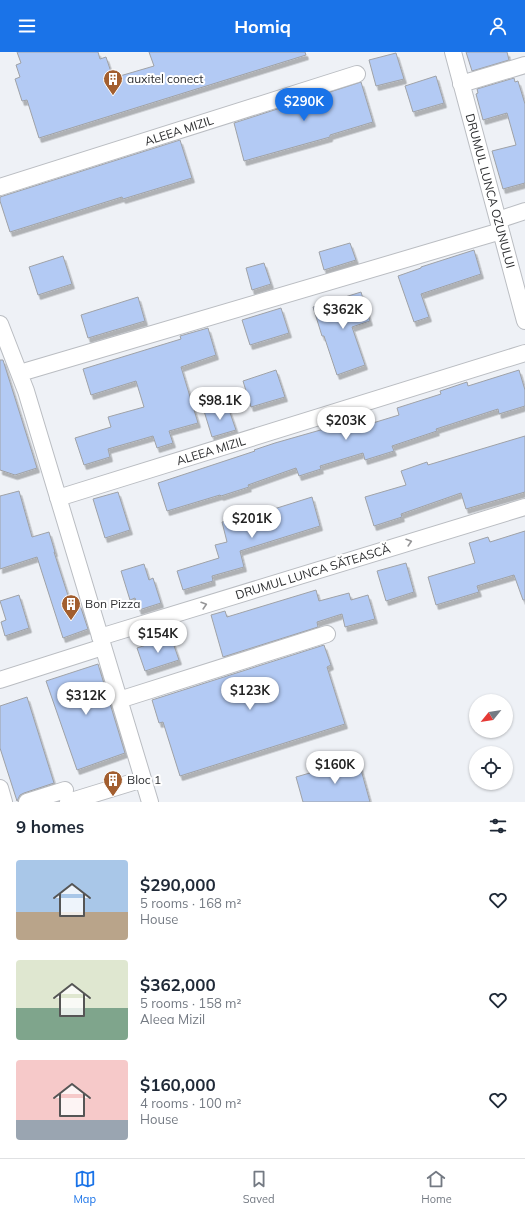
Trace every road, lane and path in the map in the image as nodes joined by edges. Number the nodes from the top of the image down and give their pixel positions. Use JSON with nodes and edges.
{"nodes":[{"id":1,"x":453,"y":52,"type":"edge"},
{"id":2,"x":525,"y":65,"type":"edge"},
{"id":3,"x":357,"y":74,"type":"dead end"},
{"id":4,"x":461,"y":84,"type":"junction"},
{"id":5,"x":0,"y":187,"type":"edge"},
{"id":6,"x":525,"y":212,"type":"edge"},
{"id":7,"x":499,"y":225,"type":"junction"},
{"id":8,"x":525,"y":321,"type":"edge"},
{"id":9,"x":0,"y":324,"type":"edge"},
{"id":10,"x":5,"y":350,"type":"edge"},
{"id":11,"x":525,"y":353,"type":"edge"},
{"id":12,"x":20,"y":373,"type":"junction"},
{"id":13,"x":58,"y":498,"type":"junction"},
{"id":14,"x":525,"y":507,"type":"edge"},
{"id":15,"x":327,"y":634,"type":"dead end"},
{"id":16,"x":102,"y":642,"type":"junction"},
{"id":17,"x":0,"y":680,"type":"edge"},
{"id":18,"x":119,"y":700,"type":"junction"},
{"id":19,"x":143,"y":779,"type":"junction"},
{"id":20,"x":0,"y":788,"type":"edge"},
{"id":21,"x":67,"y":796,"type":"edge"},
{"id":22,"x":4,"y":802,"type":"edge"},
{"id":23,"x":27,"y":802,"type":"edge"},
{"id":24,"x":150,"y":802,"type":"edge"}],
"edges":[{"from":1,"to":4,"type":"street","name":"DRUMUL LUNCA OZUNULUI"},
{"from":2,"to":4,"type":"street"},
{"from":3,"to":5,"type":"street","name":"ALEEA MIZIL"},
{"from":4,"to":7,"type":"street","name":"DRUMUL LUNCA OZUNULUI"},
{"from":6,"to":7,"type":"street"},
{"from":7,"to":8,"type":"street","name":"DRUMUL LUNCA OZUNULUI"},
{"from":7,"to":12,"type":"street"},
{"from":9,"to":10,"type":"street"},
{"from":10,"to":12,"type":"street"},
{"from":11,"to":13,"type":"street","name":"ALEEA MIZIL"},
{"from":12,"to":13,"type":"street"},
{"from":13,"to":16,"type":"street"},
{"from":16,"to":14,"type":"street","name":"DRUMUL LUNCA SĂTEASCĂ","one_way":true},
{"from":15,"to":18,"type":"street"},
{"from":16,"to":17,"type":"street","name":"DRUMUL LUNCA SĂTEASCĂ"},
{"from":16,"to":18,"type":"street"},
{"from":18,"to":19,"type":"street"},
{"from":19,"to":21,"type":"street"},
{"from":19,"to":24,"type":"street"},
{"from":20,"to":22,"type":"street"},
{"from":21,"to":23,"type":"street"}]}
